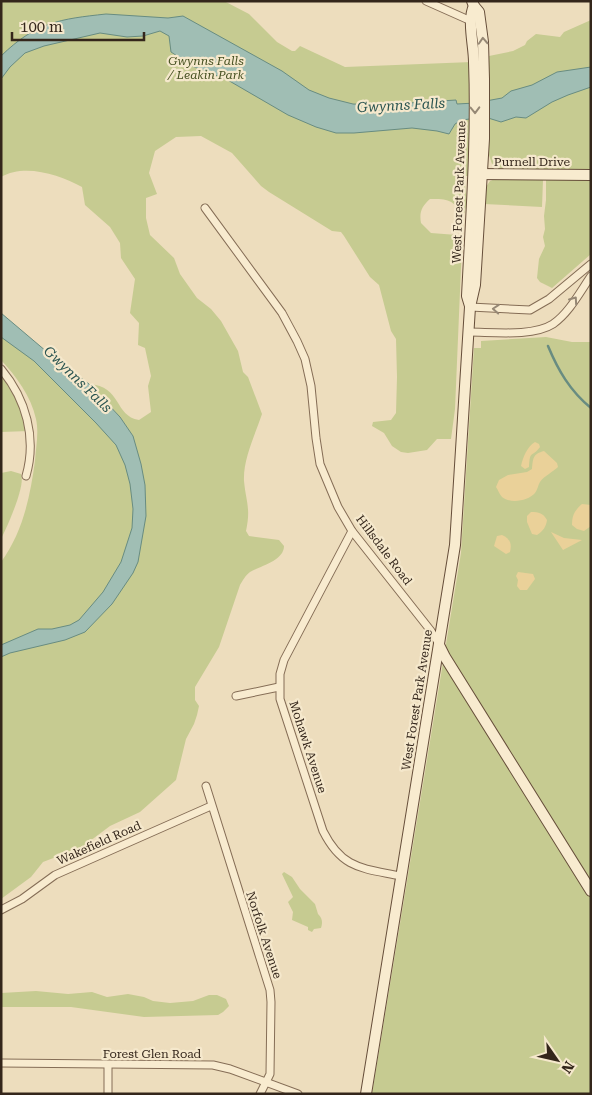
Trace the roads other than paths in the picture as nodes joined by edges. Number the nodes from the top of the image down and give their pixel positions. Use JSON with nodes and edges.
{"nodes":[{"id":1,"x":426,"y":1,"type":"edge"},
{"id":2,"x":475,"y":3,"type":"edge"},
{"id":3,"x":471,"y":21,"type":"junction"},
{"id":4,"x":479,"y":79,"type":"junction"},
{"id":5,"x":478,"y":174,"type":"junction"},
{"id":6,"x":591,"y":175,"type":"edge"},
{"id":7,"x":205,"y":208,"type":"dead end"},
{"id":8,"x":591,"y":264,"type":"edge"},
{"id":9,"x":591,"y":276,"type":"edge"},
{"id":10,"x":470,"y":307,"type":"junction"},
{"id":11,"x":469,"y":332,"type":"junction"},
{"id":12,"x":1,"y":368,"type":"edge"},
{"id":13,"x":26,"y":476,"type":"dead end"},
{"id":14,"x":352,"y":531,"type":"junction"},
{"id":15,"x":439,"y":644,"type":"junction"},
{"id":16,"x":280,"y":687,"type":"junction"},
{"id":17,"x":236,"y":696,"type":"dead end"},
{"id":18,"x":206,"y":786,"type":"dead end"},
{"id":19,"x":212,"y":806,"type":"junction"},
{"id":20,"x":400,"y":876,"type":"junction"},
{"id":21,"x":591,"y":891,"type":"edge"},
{"id":22,"x":1,"y":910,"type":"edge"},
{"id":23,"x":1,"y":1063,"type":"edge"},
{"id":24,"x":108,"y":1065,"type":"junction"},
{"id":25,"x":267,"y":1082,"type":"junction"},
{"id":26,"x":108,"y":1094,"type":"edge"},
{"id":27,"x":260,"y":1094,"type":"edge"},
{"id":28,"x":298,"y":1094,"type":"edge"},
{"id":29,"x":366,"y":1094,"type":"edge"}],
"edges":[{"from":1,"to":3,"type":"street"},
{"from":2,"to":3,"type":"main road"},
{"from":4,"to":2,"type":"main road","one_way":true},
{"from":3,"to":4,"type":"main road"},
{"from":4,"to":5,"type":"main road","name":"West Forest Park Avenue"},
{"from":5,"to":6,"type":"main road","name":"Purnell Drive"},
{"from":5,"to":10,"type":"main road","name":"West Forest Park Avenue"},
{"from":7,"to":14,"type":"street","name":"Hillsdale Road"},
{"from":8,"to":10,"type":"street","one_way":true},
{"from":11,"to":9,"type":"street","one_way":true},
{"from":10,"to":11,"type":"main road","name":"West Forest Park Avenue"},
{"from":11,"to":15,"type":"main road","name":"West Forest Park Avenue"},
{"from":12,"to":13,"type":"street"},
{"from":14,"to":15,"type":"street","name":"Hillsdale Road"},
{"from":14,"to":16,"type":"street","name":"Mohawk Avenue"},
{"from":15,"to":20,"type":"main road","name":"West Forest Park Avenue"},
{"from":15,"to":21,"type":"main road","name":"Hillsdale Road"},
{"from":16,"to":17,"type":"street"},
{"from":16,"to":20,"type":"street","name":"Mohawk Avenue"},
{"from":18,"to":19,"type":"street","name":"Norfolk Avenue"},
{"from":19,"to":22,"type":"street","name":"Wakefield Road"},
{"from":19,"to":25,"type":"street","name":"Norfolk Avenue"},
{"from":20,"to":29,"type":"main road","name":"West Forest Park Avenue"},
{"from":23,"to":24,"type":"street","name":"Forest Glen Road"},
{"from":24,"to":25,"type":"street","name":"Forest Glen Road"},
{"from":24,"to":26,"type":"street"},
{"from":25,"to":27,"type":"street","name":"Norfolk Avenue"},
{"from":25,"to":28,"type":"street","name":"Forest Glen Road"}]}
